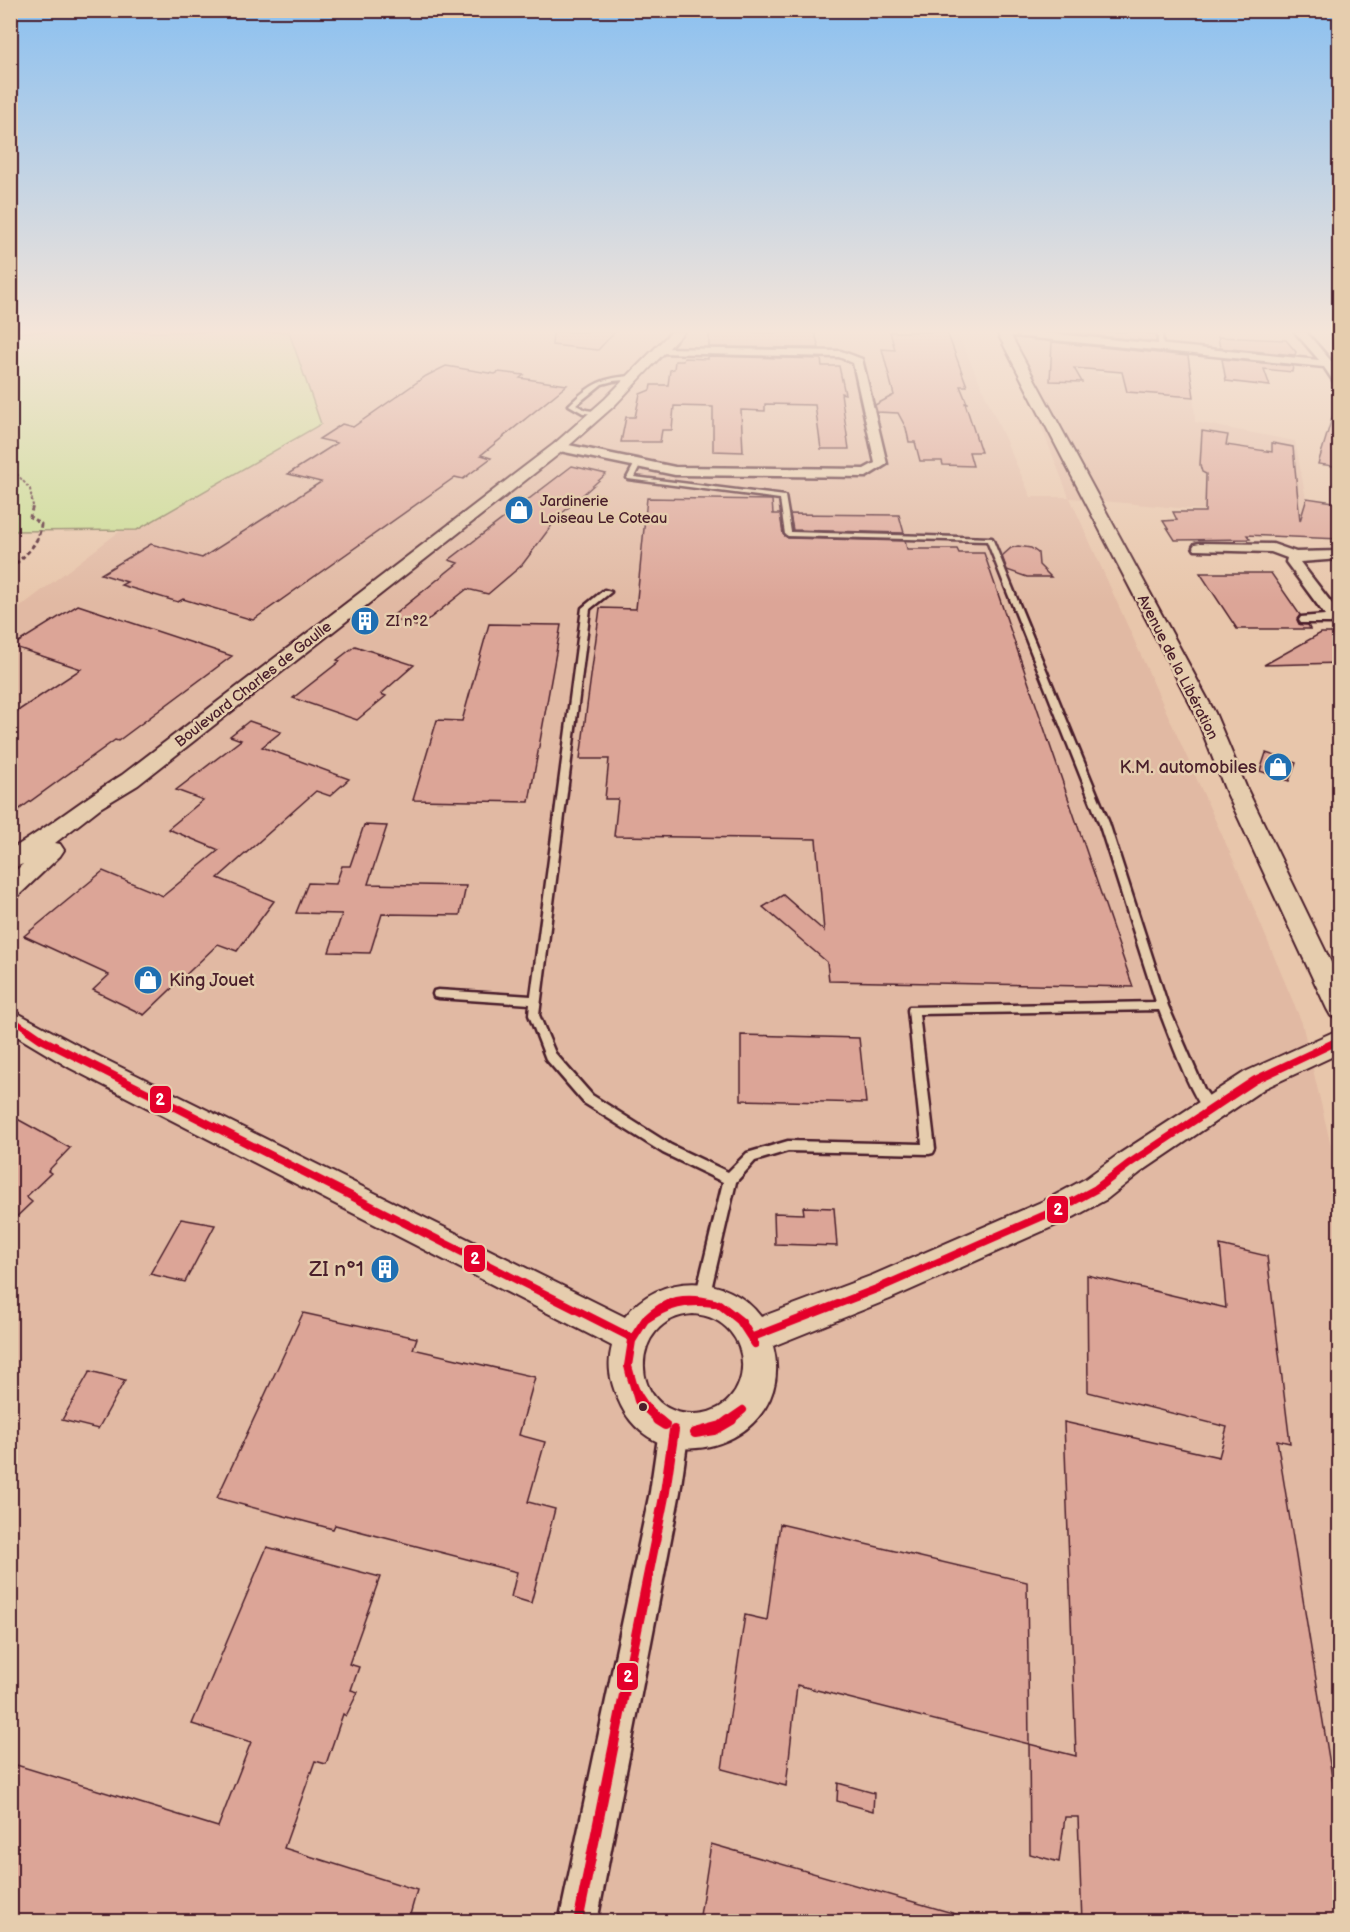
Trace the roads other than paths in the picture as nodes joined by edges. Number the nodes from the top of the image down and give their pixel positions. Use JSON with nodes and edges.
{"nodes":[{"id":1,"x":587,"y":422,"type":"edge"},
{"id":2,"x":872,"y":422,"type":"edge"},
{"id":3,"x":1051,"y":422,"type":"edge"},
{"id":4,"x":559,"y":447,"type":"junction"},
{"id":5,"x":638,"y":463,"type":"junction"},
{"id":6,"x":1200,"y":547,"type":"dead end"},
{"id":7,"x":1340,"y":555,"type":"edge"},
{"id":8,"x":1295,"y":556,"type":"junction"},
{"id":9,"x":608,"y":592,"type":"dead end"},
{"id":10,"x":1306,"y":620,"type":"dead end"},
{"id":11,"x":130,"y":780,"type":"junction"},
{"id":12,"x":10,"y":861,"type":"edge"},
{"id":13,"x":10,"y":890,"type":"edge"},
{"id":14,"x":438,"y":994,"type":"dead end"},
{"id":15,"x":535,"y":1000,"type":"junction"},
{"id":16,"x":1162,"y":1006,"type":"junction"},
{"id":17,"x":1340,"y":1009,"type":"edge"},
{"id":18,"x":13,"y":1017,"type":"edge"},
{"id":19,"x":1340,"y":1040,"type":"edge"},
{"id":20,"x":1211,"y":1108,"type":"junction"},
{"id":21,"x":730,"y":1179,"type":"junction"},
{"id":22,"x":702,"y":1298,"type":"junction"},
{"id":23,"x":632,"y":1338,"type":"junction"},
{"id":24,"x":753,"y":1338,"type":"junction"},
{"id":25,"x":674,"y":1430,"type":"junction"},
{"id":26,"x":578,"y":1922,"type":"edge"}],
"edges":[{"from":1,"to":4,"type":"street","name":"Boulevard Charles de Gaulle"},
{"from":2,"to":5,"type":"street"},
{"from":3,"to":17,"type":"street","name":"Avenue de la Libération"},
{"from":4,"to":5,"type":"street"},
{"from":4,"to":11,"type":"street","name":"Boulevard Charles de Gaulle"},
{"from":5,"to":16,"type":"lane"},
{"from":6,"to":8,"type":"street"},
{"from":7,"to":8,"type":"street"},
{"from":8,"to":10,"type":"street"},
{"from":9,"to":15,"type":"lane"},
{"from":11,"to":12,"type":"street","name":"Boulevard Charles de Gaulle"},
{"from":11,"to":13,"type":"street","name":"Boulevard Charles de Gaulle"},
{"from":14,"to":15,"type":"lane"},
{"from":15,"to":21,"type":"lane"},
{"from":16,"to":20,"type":"lane"},
{"from":16,"to":21,"type":"lane"},
{"from":18,"to":23,"type":"street"},
{"from":19,"to":20,"type":"street"},
{"from":20,"to":24,"type":"street"},
{"from":21,"to":22,"type":"lane"},
{"from":22,"to":23,"type":"street"},
{"from":22,"to":24,"type":"street"},
{"from":23,"to":25,"type":"street"},
{"from":24,"to":25,"type":"street"},
{"from":25,"to":26,"type":"street"}]}
